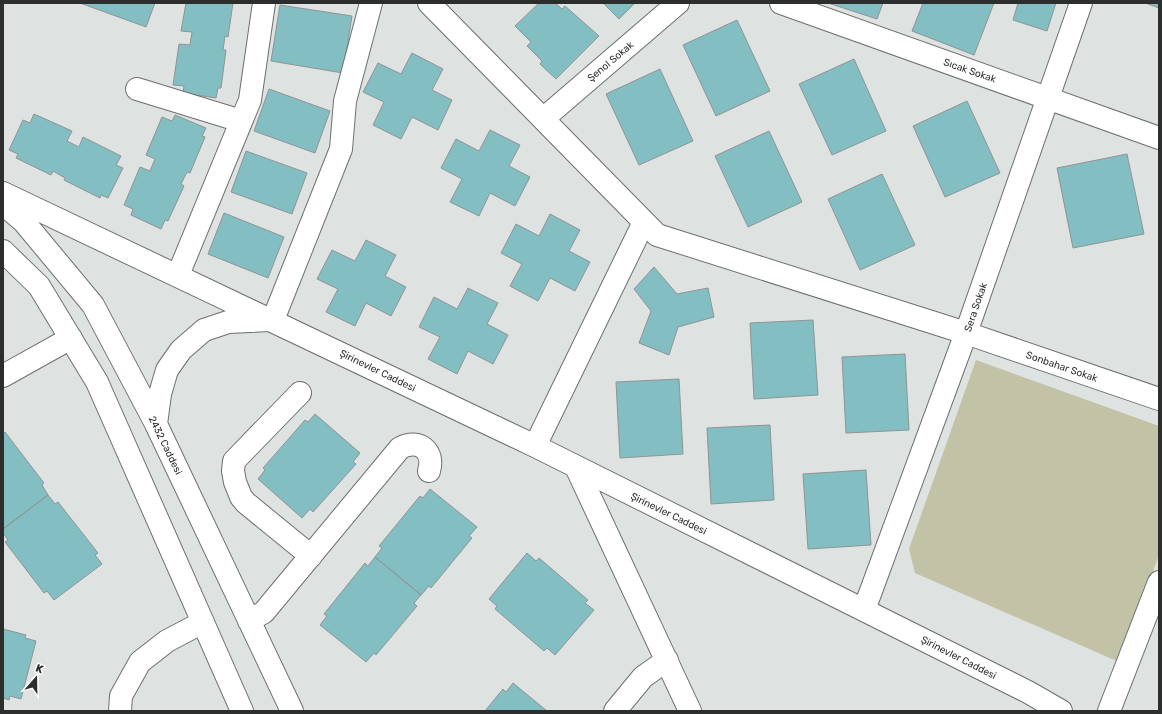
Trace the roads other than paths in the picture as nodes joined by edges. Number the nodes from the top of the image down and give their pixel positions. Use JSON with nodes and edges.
{"nodes":[{"id":1,"x":264,"y":3,"type":"edge"},
{"id":2,"x":371,"y":3,"type":"edge"},
{"id":3,"x":429,"y":3,"type":"edge"},
{"id":4,"x":678,"y":3,"type":"edge"},
{"id":5,"x":781,"y":3,"type":"edge"},
{"id":6,"x":1081,"y":3,"type":"edge"},
{"id":7,"x":137,"y":89,"type":"dead end"},
{"id":8,"x":1048,"y":98,"type":"junction"},
{"id":9,"x":542,"y":118,"type":"junction"},
{"id":10,"x":241,"y":122,"type":"junction"},
{"id":11,"x":1159,"y":138,"type":"edge"},
{"id":12,"x":3,"y":193,"type":"edge"},
{"id":13,"x":3,"y":204,"type":"edge"},
{"id":14,"x":644,"y":222,"type":"junction"},
{"id":15,"x":3,"y":251,"type":"edge"},
{"id":16,"x":178,"y":275,"type":"junction"},
{"id":17,"x":273,"y":320,"type":"junction"},
{"id":18,"x":966,"y":333,"type":"junction"},
{"id":19,"x":71,"y":338,"type":"junction"},
{"id":20,"x":3,"y":376,"type":"edge"},
{"id":21,"x":300,"y":393,"type":"dead end"},
{"id":22,"x":1159,"y":399,"type":"edge"},
{"id":23,"x":156,"y":424,"type":"junction"},
{"id":24,"x":534,"y":446,"type":"junction"},
{"id":25,"x":576,"y":467,"type":"junction"},
{"id":26,"x":429,"y":471,"type":"dead end"},
{"id":27,"x":311,"y":556,"type":"junction"},
{"id":28,"x":1159,"y":582,"type":"edge"},
{"id":29,"x":864,"y":610,"type":"junction"},
{"id":30,"x":249,"y":621,"type":"junction"},
{"id":31,"x":203,"y":622,"type":"junction"},
{"id":32,"x":667,"y":660,"type":"junction"},
{"id":33,"x":120,"y":711,"type":"edge"},
{"id":34,"x":242,"y":711,"type":"edge"},
{"id":35,"x":292,"y":711,"type":"edge"},
{"id":36,"x":615,"y":711,"type":"edge"},
{"id":37,"x":690,"y":711,"type":"edge"},
{"id":38,"x":1061,"y":711,"type":"edge"},
{"id":39,"x":1109,"y":711,"type":"edge"}],
"edges":[{"from":1,"to":10,"type":"street"},
{"from":2,"to":17,"type":"street"},
{"from":3,"to":9,"type":"street","name":"Sonbahar Sokak"},
{"from":4,"to":9,"type":"street","name":"Şenol Sokak"},
{"from":5,"to":8,"type":"street","name":"Sıcak Sokak"},
{"from":6,"to":8,"type":"street","name":"Sera Sokak"},
{"from":7,"to":10,"type":"street"},
{"from":8,"to":11,"type":"street","name":"Sıcak Sokak"},
{"from":8,"to":18,"type":"street","name":"Sera Sokak"},
{"from":9,"to":14,"type":"street","name":"Sonbahar Sokak"},
{"from":10,"to":16,"type":"street"},
{"from":12,"to":16,"type":"street","name":"Şirinevler Caddesi"},
{"from":13,"to":23,"type":"street","name":"2432 Caddesi"},
{"from":14,"to":18,"type":"street","name":"Sonbahar Sokak"},
{"from":14,"to":24,"type":"street"},
{"from":15,"to":19,"type":"street"},
{"from":16,"to":17,"type":"street","name":"Şirinevler Caddesi"},
{"from":17,"to":23,"type":"street"},
{"from":17,"to":24,"type":"street","name":"Şirinevler Caddesi"},
{"from":18,"to":22,"type":"street","name":"Sonbahar Sokak"},
{"from":18,"to":29,"type":"street","name":"Sera Sokak"},
{"from":19,"to":20,"type":"street"},
{"from":19,"to":31,"type":"street"},
{"from":21,"to":27,"type":"street"},
{"from":23,"to":30,"type":"street","name":"2432 Caddesi"},
{"from":24,"to":25,"type":"street","name":"Şirinevler Caddesi"},
{"from":25,"to":29,"type":"street","name":"Şirinevler Caddesi"},
{"from":25,"to":32,"type":"street"},
{"from":26,"to":27,"type":"street"},
{"from":27,"to":30,"type":"street"},
{"from":28,"to":39,"type":"street"},
{"from":29,"to":38,"type":"street","name":"Şirinevler Caddesi"},
{"from":30,"to":35,"type":"street","name":"2432 Caddesi"},
{"from":31,"to":33,"type":"street"},
{"from":31,"to":34,"type":"street"},
{"from":32,"to":36,"type":"street"},
{"from":32,"to":37,"type":"street"}]}
